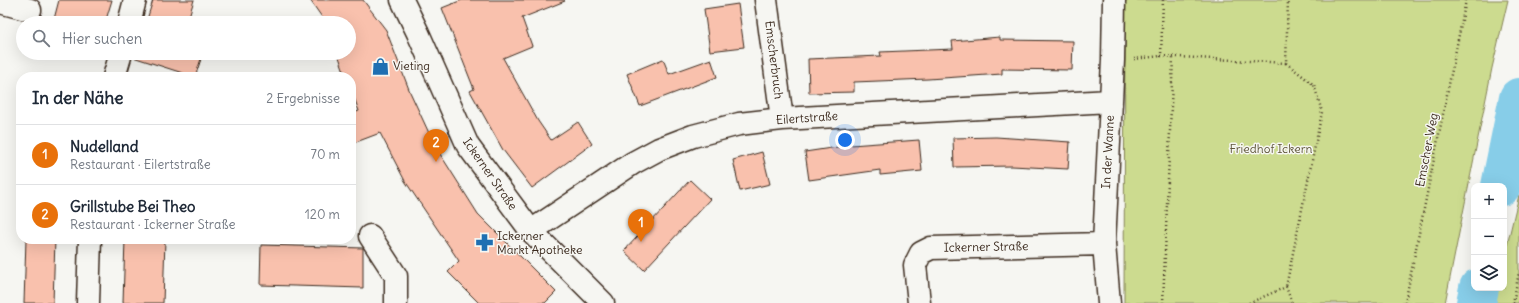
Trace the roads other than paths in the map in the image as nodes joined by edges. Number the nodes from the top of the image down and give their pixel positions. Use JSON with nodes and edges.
{"nodes":[{"id":1,"x":135,"y":0,"type":"edge"},
{"id":2,"x":402,"y":0,"type":"edge"},
{"id":3,"x":766,"y":0,"type":"edge"},
{"id":4,"x":1114,"y":0,"type":"edge"},
{"id":5,"x":0,"y":2,"type":"edge"},
{"id":6,"x":30,"y":10,"type":"dead end"},
{"id":7,"x":131,"y":16,"type":"edge"},
{"id":8,"x":119,"y":60,"type":"edge"},
{"id":9,"x":115,"y":72,"type":"edge"},
{"id":10,"x":1110,"y":102,"type":"junction"},
{"id":11,"x":782,"y":119,"type":"junction"},
{"id":12,"x":531,"y":231,"type":"junction"},
{"id":13,"x":370,"y":236,"type":"dead end"},
{"id":14,"x":90,"y":244,"type":"edge"},
{"id":15,"x":1104,"y":244,"type":"junction"},
{"id":16,"x":88,"y":303,"type":"edge"},
{"id":17,"x":396,"y":303,"type":"edge"},
{"id":18,"x":603,"y":303,"type":"edge"},
{"id":19,"x":919,"y":303,"type":"edge"},
{"id":20,"x":1109,"y":303,"type":"edge"}],
"edges":[{"from":1,"to":7,"type":"street"},
{"from":2,"to":12,"type":"street","name":"Ickerner Straße"},
{"from":3,"to":11,"type":"street","name":"Emscherbruch"},
{"from":4,"to":10,"type":"street","name":"In der Wanne"},
{"from":5,"to":6,"type":"street"},
{"from":8,"to":9,"type":"street"},
{"from":10,"to":11,"type":"street","name":"Eilertstraße"},
{"from":10,"to":15,"type":"street","name":"In der Wanne"},
{"from":11,"to":12,"type":"street","name":"Eilertstraße"},
{"from":12,"to":18,"type":"street","name":"Ickerner Straße"},
{"from":13,"to":17,"type":"street"},
{"from":14,"to":16,"type":"street"},
{"from":15,"to":19,"type":"street","name":"Ickerner Straße"},
{"from":15,"to":20,"type":"street","name":"In der Wanne"}]}
